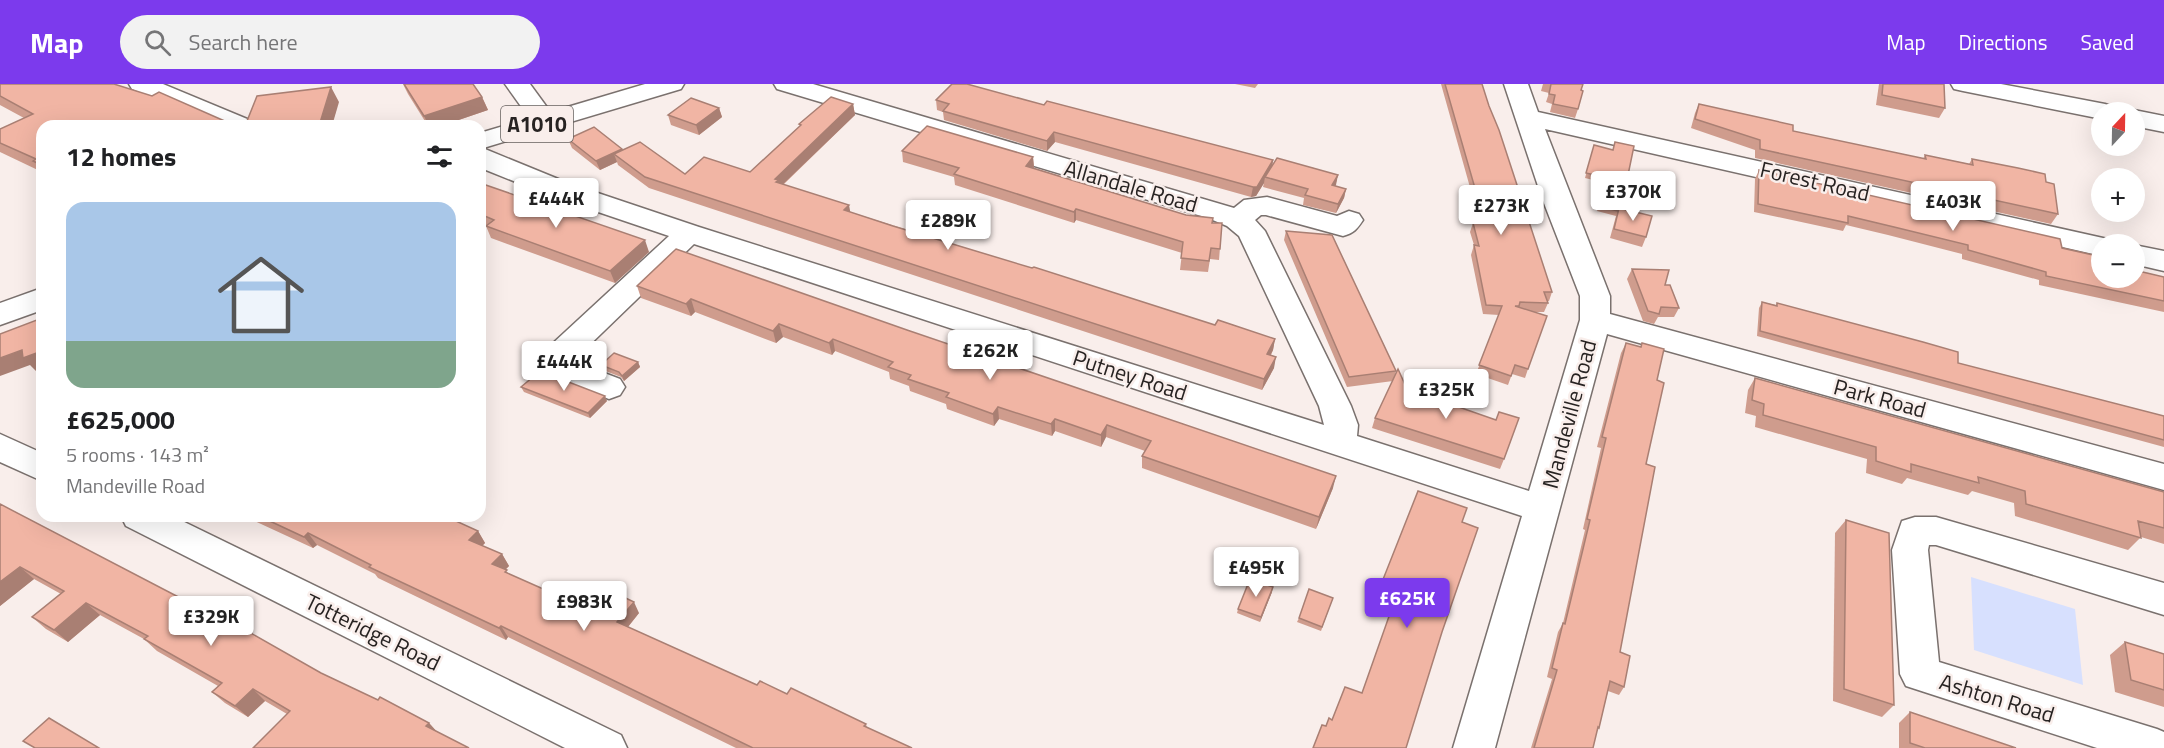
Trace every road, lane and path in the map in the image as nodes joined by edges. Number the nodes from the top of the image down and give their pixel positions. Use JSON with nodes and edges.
{"nodes":[{"id":1,"x":141,"y":84,"type":"edge"},
{"id":2,"x":517,"y":84,"type":"edge"},
{"id":3,"x":672,"y":84,"type":"edge"},
{"id":4,"x":786,"y":84,"type":"edge"},
{"id":5,"x":1516,"y":84,"type":"edge"},
{"id":6,"x":1963,"y":84,"type":"edge"},
{"id":7,"x":2091,"y":109,"type":"edge"},
{"id":8,"x":1528,"y":117,"type":"junction"},
{"id":9,"x":228,"y":120,"type":"edge"},
{"id":10,"x":2145,"y":120,"type":"edge"},
{"id":11,"x":544,"y":121,"type":"junction"},
{"id":12,"x":2164,"y":124,"type":"edge"},
{"id":13,"x":486,"y":156,"type":"edge"},
{"id":14,"x":486,"y":158,"type":"edge"},
{"id":15,"x":1237,"y":220,"type":"junction"},
{"id":16,"x":1349,"y":220,"type":"dead end"},
{"id":17,"x":689,"y":233,"type":"junction"},
{"id":18,"x":2091,"y":245,"type":"edge"},
{"id":19,"x":2145,"y":257,"type":"edge"},
{"id":20,"x":2164,"y":261,"type":"edge"},
{"id":21,"x":36,"y":300,"type":"edge"},
{"id":22,"x":0,"y":315,"type":"edge"},
{"id":23,"x":1595,"y":320,"type":"junction"},
{"id":24,"x":609,"y":387,"type":"dead end"},
{"id":25,"x":1340,"y":443,"type":"junction"},
{"id":26,"x":0,"y":447,"type":"edge"},
{"id":27,"x":36,"y":465,"type":"edge"},
{"id":28,"x":2164,"y":477,"type":"edge"},
{"id":29,"x":1543,"y":509,"type":"junction"},
{"id":30,"x":151,"y":522,"type":"edge"},
{"id":31,"x":2164,"y":599,"type":"edge"},
{"id":32,"x":606,"y":748,"type":"edge"},
{"id":33,"x":1474,"y":748,"type":"edge"},
{"id":34,"x":2157,"y":748,"type":"edge"}],
"edges":[{"from":1,"to":9,"type":"street"},
{"from":2,"to":11,"type":"street"},
{"from":3,"to":11,"type":"street","number":"A1010"},
{"from":4,"to":15,"type":"street","name":"Allandale Road"},
{"from":5,"to":8,"type":"street","name":"Mandeville Road"},
{"from":6,"to":7,"type":"street"},
{"from":8,"to":18,"type":"street","name":"Forest Road"},
{"from":8,"to":23,"type":"street","name":"Mandeville Road"},
{"from":10,"to":12,"type":"street"},
{"from":11,"to":13,"type":"street","number":"A1010"},
{"from":14,"to":17,"type":"street","name":"Putney Road"},
{"from":15,"to":16,"type":"street"},
{"from":15,"to":25,"type":"street","name":"Allandale Road"},
{"from":17,"to":24,"type":"street"},
{"from":17,"to":25,"type":"street","name":"Putney Road"},
{"from":19,"to":20,"type":"street"},
{"from":21,"to":22,"type":"street"},
{"from":23,"to":28,"type":"street","name":"Park Road"},
{"from":23,"to":29,"type":"street","name":"Mandeville Road"},
{"from":25,"to":29,"type":"street","name":"Putney Road"},
{"from":26,"to":27,"type":"street"},
{"from":29,"to":33,"type":"street","name":"Mandeville Road"},
{"from":30,"to":32,"type":"street","name":"Totteridge Road"},
{"from":31,"to":34,"type":"street","name":"Ashton Road"}]}
